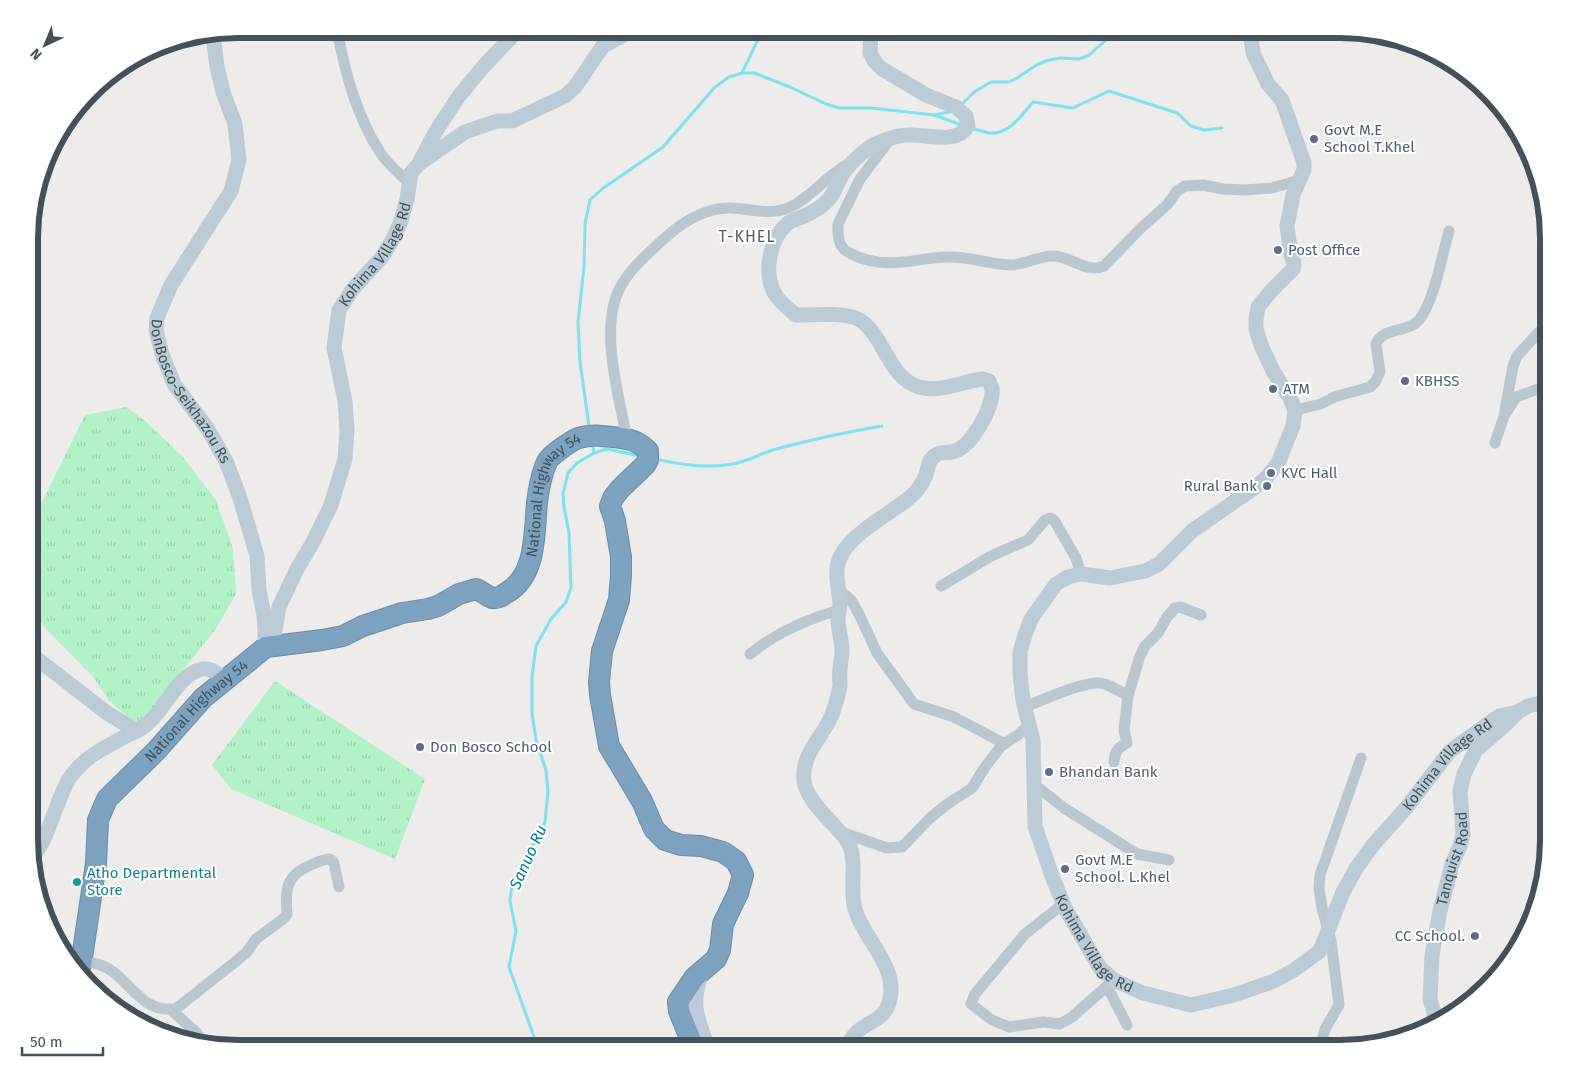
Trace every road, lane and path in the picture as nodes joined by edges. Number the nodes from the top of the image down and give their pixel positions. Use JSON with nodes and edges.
{"nodes":[{"id":1,"x":339,"y":38,"type":"edge"},
{"id":2,"x":510,"y":38,"type":"edge"},
{"id":3,"x":617,"y":38,"type":"edge"},
{"id":4,"x":870,"y":38,"type":"edge"},
{"id":5,"x":1251,"y":38,"type":"edge"},
{"id":6,"x":214,"y":39,"type":"edge"},
{"id":7,"x":892,"y":138,"type":"junction"},
{"id":8,"x":853,"y":162,"type":"junction"},
{"id":9,"x":418,"y":165,"type":"junction"},
{"id":10,"x":1300,"y":180,"type":"junction"},
{"id":11,"x":409,"y":183,"type":"junction"},
{"id":12,"x":1448,"y":232,"type":"dead end"},
{"id":13,"x":1540,"y":331,"type":"edge"},
{"id":14,"x":1540,"y":388,"type":"edge"},
{"id":15,"x":1295,"y":410,"type":"junction"},
{"id":16,"x":1504,"y":416,"type":"junction"},
{"id":17,"x":627,"y":439,"type":"junction"},
{"id":18,"x":1495,"y":443,"type":"dead end"},
{"id":19,"x":1081,"y":574,"type":"junction"},
{"id":20,"x":941,"y":586,"type":"dead end"},
{"id":21,"x":838,"y":588,"type":"junction"},
{"id":22,"x":840,"y":610,"type":"junction"},
{"id":23,"x":1201,"y":615,"type":"dead end"},
{"id":24,"x":269,"y":647,"type":"junction"},
{"id":25,"x":750,"y":654,"type":"dead end"},
{"id":26,"x":38,"y":660,"type":"edge"},
{"id":27,"x":226,"y":679,"type":"junction"},
{"id":28,"x":1128,"y":696,"type":"junction"},
{"id":29,"x":1540,"y":703,"type":"edge"},
{"id":30,"x":1025,"y":707,"type":"junction"},
{"id":31,"x":1518,"y":712,"type":"junction"},
{"id":32,"x":1030,"y":724,"type":"junction"},
{"id":33,"x":137,"y":731,"type":"junction"},
{"id":34,"x":1005,"y":744,"type":"junction"},
{"id":35,"x":1361,"y":758,"type":"dead end"},
{"id":36,"x":1114,"y":762,"type":"dead end"},
{"id":37,"x":1035,"y":785,"type":"junction"},
{"id":38,"x":838,"y":831,"type":"junction"},
{"id":39,"x":38,"y":851,"type":"edge"},
{"id":40,"x":1169,"y":860,"type":"dead end"},
{"id":41,"x":339,"y":887,"type":"dead end"},
{"id":42,"x":1063,"y":904,"type":"junction"},
{"id":43,"x":1328,"y":933,"type":"junction"},
{"id":44,"x":81,"y":963,"type":"edge"},
{"id":45,"x":83,"y":966,"type":"edge"},
{"id":46,"x":704,"y":968,"type":"junction"},
{"id":47,"x":1111,"y":983,"type":"junction"},
{"id":48,"x":170,"y":1009,"type":"junction"},
{"id":49,"x":1434,"y":1016,"type":"edge"},
{"id":50,"x":1127,"y":1025,"type":"dead end"},
{"id":51,"x":199,"y":1036,"type":"edge"},
{"id":52,"x":691,"y":1040,"type":"edge"},
{"id":53,"x":705,"y":1040,"type":"edge"},
{"id":54,"x":851,"y":1040,"type":"edge"},
{"id":55,"x":1322,"y":1040,"type":"edge"}],
"edges":[{"from":1,"to":11,"type":"street"},
{"from":2,"to":9,"type":"main road","name":"Kohima Village Rd"},
{"from":3,"to":9,"type":"main road"},
{"from":4,"to":7,"type":"main road"},
{"from":5,"to":10,"type":"main road"},
{"from":6,"to":24,"type":"main road","name":"DonBosco-Seikhazou Rs"},
{"from":7,"to":8,"type":"main road"},
{"from":7,"to":10,"type":"street"},
{"from":8,"to":17,"type":"street"},
{"from":8,"to":21,"type":"main road"},
{"from":9,"to":11,"type":"main road","name":"Kohima Village Rd"},
{"from":10,"to":15,"type":"main road"},
{"from":11,"to":24,"type":"main road","name":"Kohima Village Rd"},
{"from":12,"to":15,"type":"street"},
{"from":13,"to":16,"type":"street"},
{"from":14,"to":16,"type":"street"},
{"from":15,"to":19,"type":"main road","name":"Kohima Village Rd"},
{"from":16,"to":18,"type":"street"},
{"from":17,"to":24,"type":"highway","name":"National Highway 54"},
{"from":17,"to":46,"type":"highway","name":"National Highway 54"},
{"from":19,"to":20,"type":"street"},
{"from":19,"to":30,"type":"main road","name":"Kohima Village Rd"},
{"from":21,"to":22,"type":"main road"},
{"from":21,"to":34,"type":"street"},
{"from":22,"to":25,"type":"street"},
{"from":22,"to":38,"type":"main road"},
{"from":23,"to":28,"type":"street"},
{"from":24,"to":27,"type":"highway","name":"National Highway 54"},
{"from":26,"to":33,"type":"main road"},
{"from":27,"to":33,"type":"main road"},
{"from":27,"to":44,"type":"highway","name":"National Highway 54"},
{"from":28,"to":30,"type":"street"},
{"from":28,"to":36,"type":"street"},
{"from":29,"to":31,"type":"main road","name":"Kohima Village Rd"},
{"from":30,"to":32,"type":"main road","name":"Kohima Village Rd"},
{"from":31,"to":43,"type":"main road","name":"Kohima Village Rd"},
{"from":31,"to":49,"type":"main road","name":"Tanquist Road"},
{"from":32,"to":34,"type":"street"},
{"from":32,"to":37,"type":"main road","name":"Kohima Village Rd"},
{"from":33,"to":39,"type":"main road"},
{"from":34,"to":38,"type":"street"},
{"from":35,"to":43,"type":"street"},
{"from":37,"to":40,"type":"street"},
{"from":37,"to":42,"type":"main road","name":"Kohima Village Rd"},
{"from":38,"to":54,"type":"main road"},
{"from":41,"to":48,"type":"street"},
{"from":42,"to":47,"type":"main road","name":"Kohima Village Rd"},
{"from":42,"to":47,"type":"street"},
{"from":43,"to":47,"type":"main road","name":"Kohima Village Rd"},
{"from":43,"to":55,"type":"street"},
{"from":45,"to":48,"type":"street"},
{"from":46,"to":52,"type":"highway","name":"National Highway 54"},
{"from":46,"to":53,"type":"main road"},
{"from":47,"to":50,"type":"street"},
{"from":48,"to":51,"type":"street"}]}
